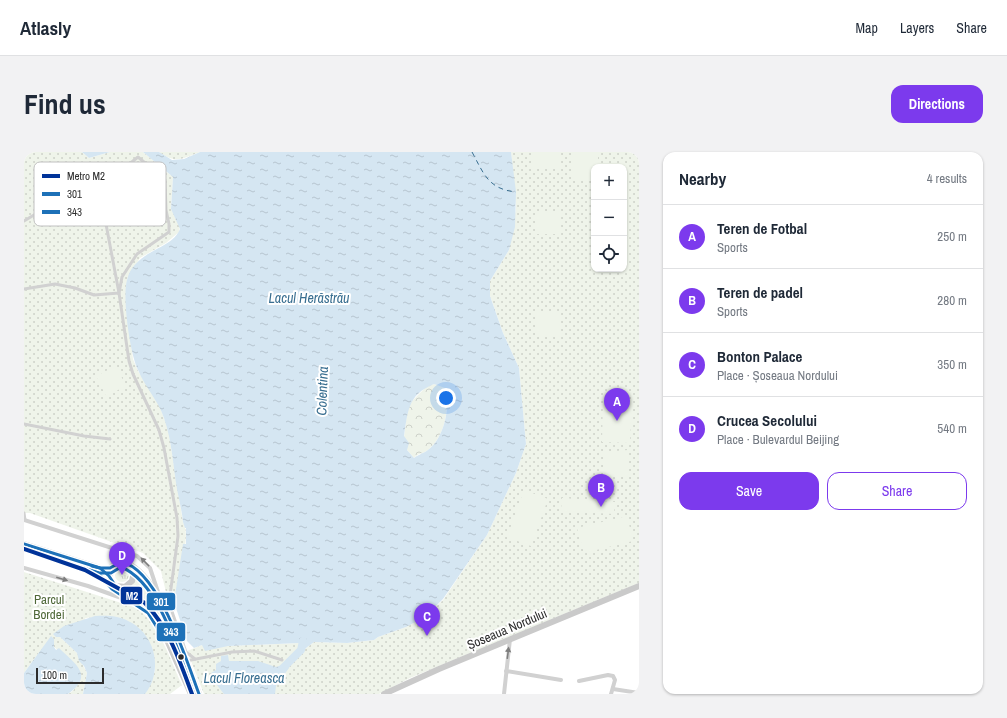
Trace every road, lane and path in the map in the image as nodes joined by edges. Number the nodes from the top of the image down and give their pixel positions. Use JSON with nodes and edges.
{"nodes":[{"id":1,"x":132,"y":162,"type":"edge"},
{"id":2,"x":144,"y":162,"type":"edge"},
{"id":3,"x":166,"y":210,"type":"edge"},
{"id":4,"x":34,"y":215,"type":"edge"},
{"id":5,"x":24,"y":221,"type":"edge"},
{"id":6,"x":106,"y":226,"type":"edge"},
{"id":7,"x":24,"y":289,"type":"edge"},
{"id":8,"x":119,"y":293,"type":"junction"},
{"id":9,"x":24,"y":424,"type":"edge"},
{"id":10,"x":110,"y":439,"type":"dead end"},
{"id":11,"x":24,"y":510,"type":"edge"},
{"id":12,"x":24,"y":513,"type":"edge"},
{"id":13,"x":24,"y":520,"type":"edge"},
{"id":14,"x":24,"y":544,"type":"edge"},
{"id":15,"x":117,"y":549,"type":"junction"},
{"id":16,"x":126,"y":563,"type":"junction"},
{"id":17,"x":112,"y":566,"type":"junction"},
{"id":18,"x":24,"y":568,"type":"edge"},
{"id":19,"x":100,"y":568,"type":"junction"},
{"id":20,"x":109,"y":576,"type":"junction"},
{"id":21,"x":115,"y":586,"type":"junction"},
{"id":22,"x":639,"y":586,"type":"edge"},
{"id":23,"x":159,"y":598,"type":"junction"},
{"id":24,"x":149,"y":607,"type":"junction"},
{"id":25,"x":510,"y":639,"type":"junction"},
{"id":26,"x":195,"y":658,"type":"junction"},
{"id":27,"x":282,"y":660,"type":"dead end"},
{"id":28,"x":186,"y":661,"type":"junction"},
{"id":29,"x":506,"y":671,"type":"junction"},
{"id":30,"x":561,"y":680,"type":"dead end"},
{"id":31,"x":579,"y":681,"type":"dead end"},
{"id":32,"x":613,"y":688,"type":"junction"},
{"id":33,"x":639,"y":693,"type":"edge"},
{"id":34,"x":191,"y":694,"type":"edge"},
{"id":35,"x":199,"y":694,"type":"edge"},
{"id":36,"x":384,"y":694,"type":"edge"},
{"id":37,"x":504,"y":694,"type":"edge"},
{"id":38,"x":611,"y":694,"type":"edge"}],
"edges":[{"from":1,"to":2,"type":"street"},
{"from":3,"to":8,"type":"street"},
{"from":4,"to":5,"type":"street"},
{"from":6,"to":8,"type":"street"},
{"from":7,"to":8,"type":"street"},
{"from":8,"to":26,"type":"street"},
{"from":9,"to":10,"type":"street"},
{"from":11,"to":12,"type":"street"},
{"from":12,"to":13,"type":"street"},
{"from":13,"to":15,"type":"street"},
{"from":14,"to":19,"type":"main road"},
{"from":15,"to":16,"type":"street"},
{"from":15,"to":17,"type":"street"},
{"from":23,"to":15,"type":"street","one_way":true},
{"from":16,"to":17,"type":"main road"},
{"from":16,"to":21,"type":"main road"},
{"from":16,"to":23,"type":"main road"},
{"from":17,"to":19,"type":"main road"},
{"from":17,"to":20,"type":"main road"},
{"from":18,"to":24,"type":"street","one_way":true},
{"from":19,"to":20,"type":"main road"},
{"from":20,"to":21,"type":"main road"},
{"from":21,"to":24,"type":"main road"},
{"from":22,"to":25,"type":"main road","name":"Șoseaua Nordului"},
{"from":23,"to":28,"type":"main road"},
{"from":24,"to":34,"type":"main road"},
{"from":29,"to":25,"type":"street","one_way":true},
{"from":25,"to":36,"type":"main road","name":"Șoseaua Nordului"},
{"from":26,"to":27,"type":"street"},
{"from":26,"to":28,"type":"street"},
{"from":28,"to":35,"type":"main road"},
{"from":29,"to":30,"type":"street"},
{"from":29,"to":37,"type":"street"},
{"from":31,"to":32,"type":"street"},
{"from":32,"to":33,"type":"street"},
{"from":32,"to":38,"type":"street"}]}
